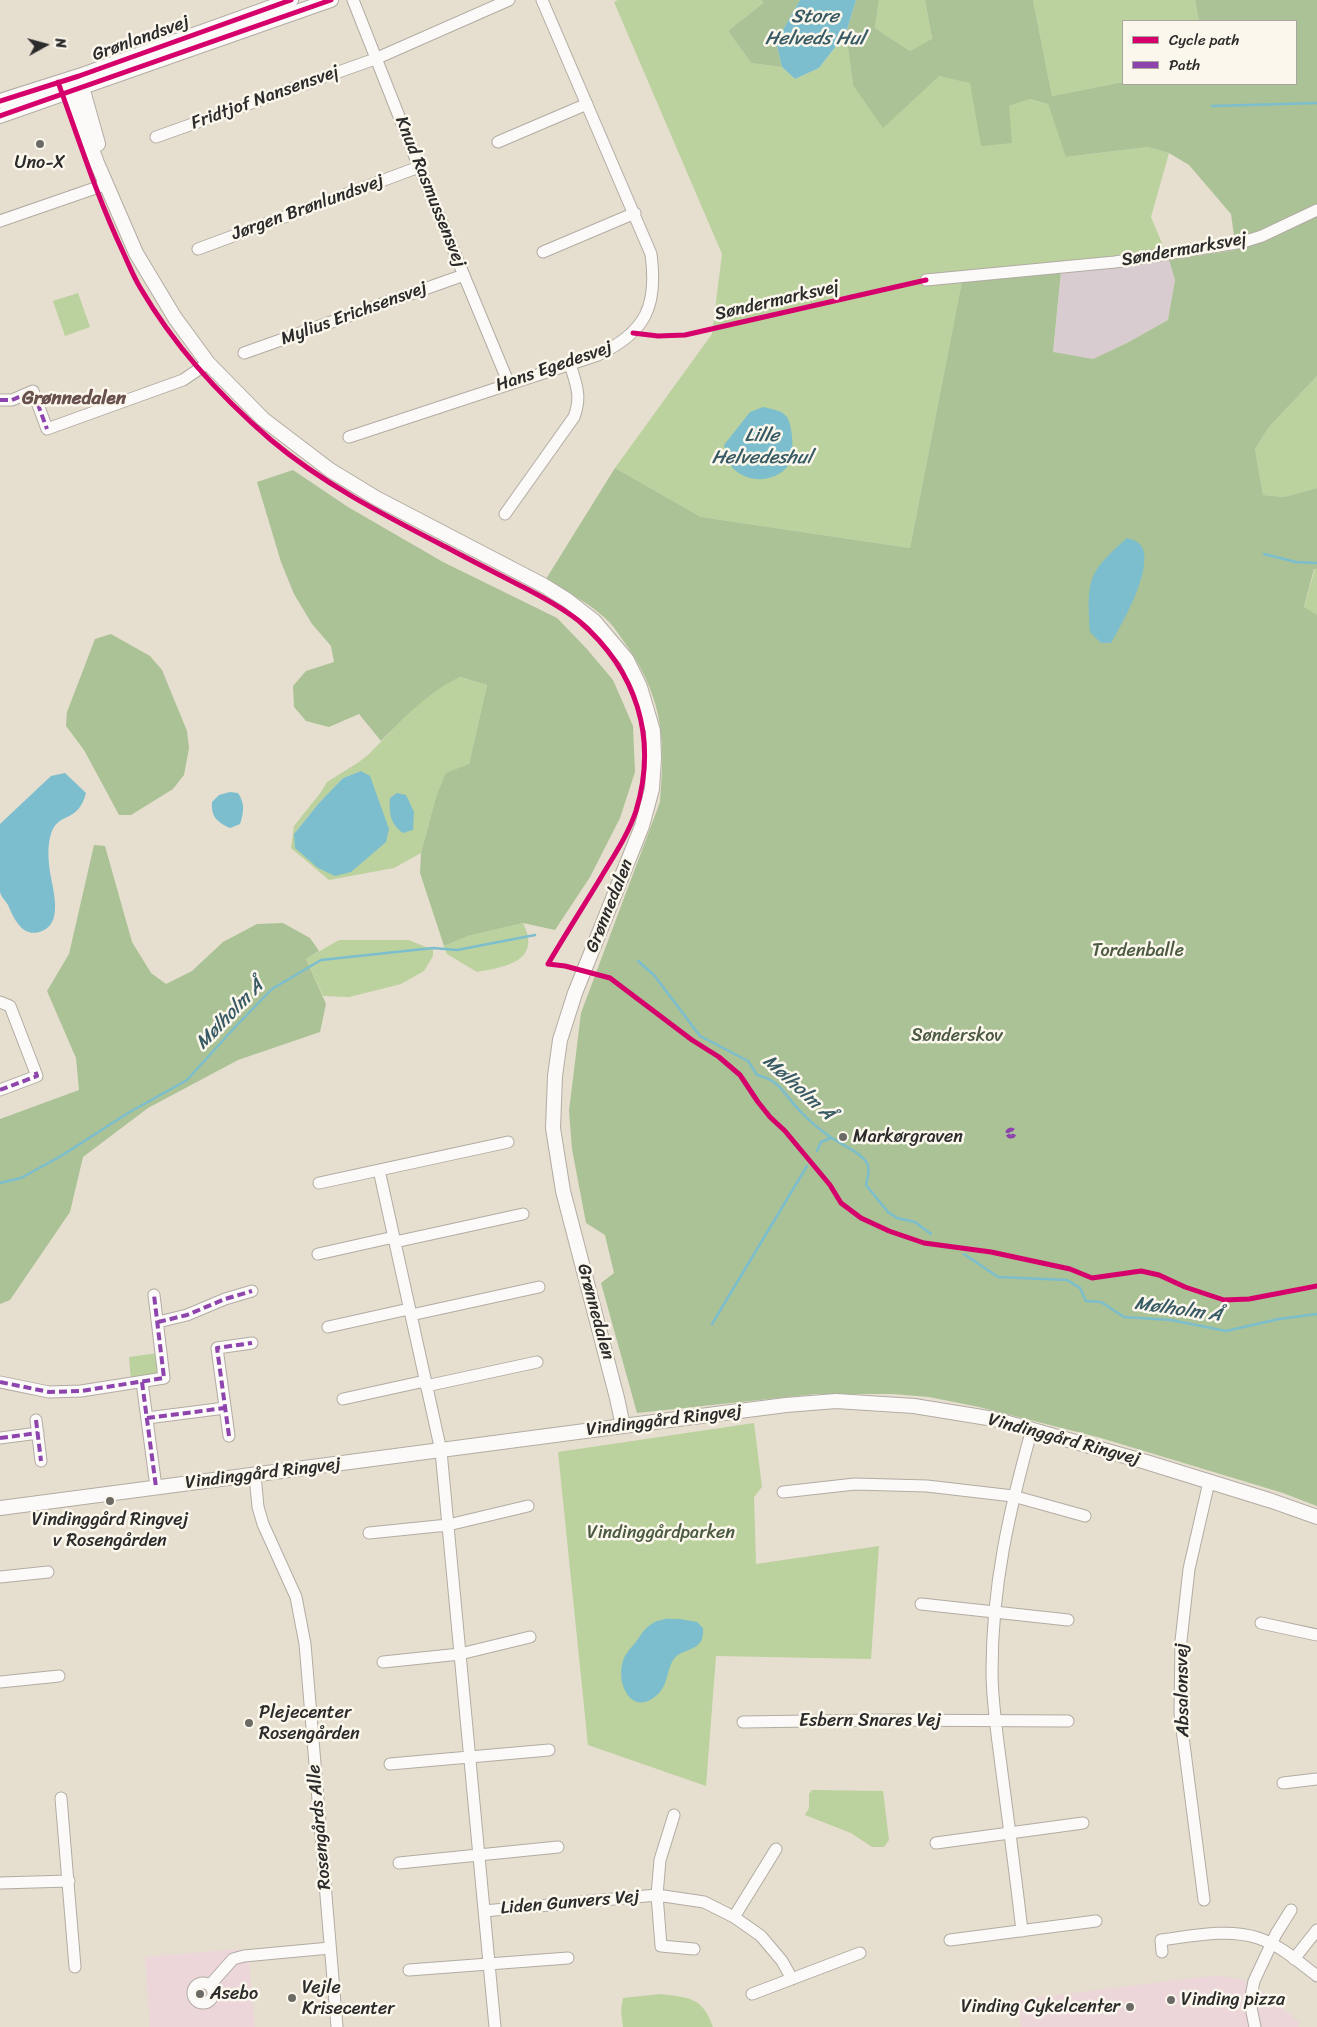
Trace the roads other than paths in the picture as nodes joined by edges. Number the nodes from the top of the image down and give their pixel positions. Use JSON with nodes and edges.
{"nodes":[{"id":1,"x":291,"y":0,"type":"edge"},
{"id":2,"x":331,"y":0,"type":"edge"},
{"id":3,"x":353,"y":0,"type":"edge"},
{"id":4,"x":510,"y":0,"type":"edge"},
{"id":5,"x":542,"y":0,"type":"edge"},
{"id":6,"x":375,"y":58,"type":"junction"},
{"id":7,"x":75,"y":84,"type":"junction"},
{"id":8,"x":587,"y":104,"type":"junction"},
{"id":9,"x":1,"y":109,"type":"edge"},
{"id":10,"x":156,"y":137,"type":"dead end"},
{"id":11,"x":498,"y":142,"type":"dead end"},
{"id":12,"x":419,"y":167,"type":"junction"},
{"id":13,"x":106,"y":181,"type":"junction"},
{"id":14,"x":1317,"y":210,"type":"edge"},
{"id":15,"x":635,"y":213,"type":"junction"},
{"id":16,"x":0,"y":221,"type":"edge"},
{"id":17,"x":198,"y":249,"type":"dead end"},
{"id":18,"x":543,"y":252,"type":"dead end"},
{"id":19,"x":464,"y":274,"type":"junction"},
{"id":20,"x":926,"y":280,"type":"dead end"},
{"id":21,"x":244,"y":353,"type":"dead end"},
{"id":22,"x":208,"y":363,"type":"junction"},
{"id":23,"x":570,"y":364,"type":"junction"},
{"id":24,"x":509,"y":384,"type":"junction"},
{"id":25,"x":0,"y":400,"type":"edge"},
{"id":26,"x":349,"y":437,"type":"dead end"},
{"id":27,"x":505,"y":514,"type":"dead end"},
{"id":28,"x":0,"y":1002,"type":"edge"},
{"id":29,"x":0,"y":1090,"type":"edge"},
{"id":30,"x":508,"y":1142,"type":"dead end"},
{"id":31,"x":379,"y":1170,"type":"junction"},
{"id":32,"x":319,"y":1183,"type":"dead end"},
{"id":33,"x":523,"y":1214,"type":"dead end"},
{"id":34,"x":394,"y":1240,"type":"junction"},
{"id":35,"x":318,"y":1254,"type":"dead end"},
{"id":36,"x":540,"y":1287,"type":"dead end"},
{"id":37,"x":252,"y":1291,"type":"dead end"},
{"id":38,"x":154,"y":1295,"type":"dead end"},
{"id":39,"x":410,"y":1312,"type":"junction"},
{"id":40,"x":158,"y":1322,"type":"junction"},
{"id":41,"x":328,"y":1327,"type":"dead end"},
{"id":42,"x":252,"y":1343,"type":"dead end"},
{"id":43,"x":537,"y":1362,"type":"dead end"},
{"id":44,"x":0,"y":1382,"type":"edge"},
{"id":45,"x":142,"y":1382,"type":"junction"},
{"id":46,"x":426,"y":1384,"type":"junction"},
{"id":47,"x":343,"y":1399,"type":"dead end"},
{"id":48,"x":225,"y":1408,"type":"junction"},
{"id":49,"x":147,"y":1418,"type":"junction"},
{"id":50,"x":36,"y":1420,"type":"dead end"},
{"id":51,"x":623,"y":1426,"type":"junction"},
{"id":52,"x":1032,"y":1430,"type":"junction"},
{"id":53,"x":38,"y":1434,"type":"junction"},
{"id":54,"x":229,"y":1436,"type":"dead end"},
{"id":55,"x":0,"y":1438,"type":"edge"},
{"id":56,"x":441,"y":1451,"type":"junction"},
{"id":57,"x":41,"y":1461,"type":"dead end"},
{"id":58,"x":255,"y":1475,"type":"junction"},
{"id":59,"x":1209,"y":1482,"type":"junction"},
{"id":60,"x":156,"y":1487,"type":"junction"},
{"id":61,"x":783,"y":1492,"type":"dead end"},
{"id":62,"x":1013,"y":1496,"type":"junction"},
{"id":63,"x":528,"y":1506,"type":"dead end"},
{"id":64,"x":0,"y":1508,"type":"edge"},
{"id":65,"x":1085,"y":1516,"type":"dead end"},
{"id":66,"x":1317,"y":1518,"type":"edge"},
{"id":67,"x":448,"y":1525,"type":"junction"},
{"id":68,"x":370,"y":1533,"type":"dead end"},
{"id":69,"x":48,"y":1572,"type":"dead end"},
{"id":70,"x":0,"y":1577,"type":"edge"},
{"id":71,"x":921,"y":1604,"type":"dead end"},
{"id":72,"x":994,"y":1612,"type":"junction"},
{"id":73,"x":1068,"y":1620,"type":"dead end"},
{"id":74,"x":1261,"y":1623,"type":"dead end"},
{"id":75,"x":1317,"y":1635,"type":"edge"},
{"id":76,"x":530,"y":1637,"type":"dead end"},
{"id":77,"x":460,"y":1654,"type":"junction"},
{"id":78,"x":382,"y":1662,"type":"dead end"},
{"id":79,"x":59,"y":1676,"type":"dead end"},
{"id":80,"x":0,"y":1682,"type":"edge"},
{"id":81,"x":996,"y":1721,"type":"junction"},
{"id":82,"x":1068,"y":1721,"type":"dead end"},
{"id":83,"x":743,"y":1722,"type":"dead end"},
{"id":84,"x":548,"y":1750,"type":"dead end"},
{"id":85,"x":469,"y":1757,"type":"junction"},
{"id":86,"x":390,"y":1764,"type":"dead end"},
{"id":87,"x":1317,"y":1779,"type":"edge"},
{"id":88,"x":1283,"y":1783,"type":"dead end"},
{"id":89,"x":61,"y":1798,"type":"dead end"},
{"id":90,"x":674,"y":1815,"type":"dead end"},
{"id":91,"x":1083,"y":1823,"type":"dead end"},
{"id":92,"x":1010,"y":1833,"type":"junction"},
{"id":93,"x":936,"y":1843,"type":"dead end"},
{"id":94,"x":558,"y":1847,"type":"dead end"},
{"id":95,"x":776,"y":1849,"type":"dead end"},
{"id":96,"x":478,"y":1854,"type":"junction"},
{"id":97,"x":399,"y":1863,"type":"dead end"},
{"id":98,"x":69,"y":1881,"type":"junction"},
{"id":99,"x":0,"y":1882,"type":"edge"},
{"id":100,"x":657,"y":1895,"type":"junction"},
{"id":101,"x":1204,"y":1900,"type":"dead end"},
{"id":102,"x":1291,"y":1910,"type":"dead end"},
{"id":103,"x":484,"y":1911,"type":"junction"},
{"id":104,"x":734,"y":1917,"type":"junction"},
{"id":105,"x":1096,"y":1921,"type":"dead end"},
{"id":106,"x":1317,"y":1930,"type":"edge"},
{"id":107,"x":1022,"y":1931,"type":"junction"},
{"id":108,"x":950,"y":1940,"type":"dead end"},
{"id":109,"x":1272,"y":1945,"type":"junction"},
{"id":110,"x":330,"y":1948,"type":"junction"},
{"id":111,"x":694,"y":1949,"type":"dead end"},
{"id":112,"x":1162,"y":1952,"type":"dead end"},
{"id":113,"x":860,"y":1953,"type":"dead end"},
{"id":114,"x":568,"y":1958,"type":"dead end"},
{"id":115,"x":1294,"y":1959,"type":"junction"},
{"id":116,"x":489,"y":1964,"type":"junction"},
{"id":117,"x":75,"y":1967,"type":"dead end"},
{"id":118,"x":409,"y":1970,"type":"dead end"},
{"id":119,"x":1317,"y":1976,"type":"edge"},
{"id":120,"x":792,"y":1979,"type":"junction"},
{"id":121,"x":210,"y":1985,"type":"dead end"},
{"id":122,"x":752,"y":1994,"type":"dead end"},
{"id":123,"x":337,"y":2027,"type":"edge"},
{"id":124,"x":495,"y":2027,"type":"edge"},
{"id":125,"x":1255,"y":2027,"type":"edge"}],
"edges":[{"from":1,"to":7,"type":"street","name":"Grønlandsvej"},
{"from":2,"to":7,"type":"street","name":"Grønlandsvej"},
{"from":3,"to":6,"type":"street","name":"Knud Rasmussensvej"},
{"from":4,"to":6,"type":"street","name":"Fridtjof Nansensvej"},
{"from":5,"to":8,"type":"street","name":"Hans Egedesvej"},
{"from":6,"to":10,"type":"street","name":"Fridtjof Nansensvej"},
{"from":6,"to":12,"type":"street","name":"Knud Rasmussensvej"},
{"from":7,"to":9,"type":"street","name":"Grønlandsvej"},
{"from":7,"to":13,"type":"street","name":"Grønnedalen"},
{"from":8,"to":11,"type":"street"},
{"from":8,"to":15,"type":"street","name":"Hans Egedesvej"},
{"from":12,"to":17,"type":"street","name":"Jørgen Brønlundsvej"},
{"from":12,"to":19,"type":"street","name":"Knud Rasmussensvej"},
{"from":13,"to":16,"type":"street"},
{"from":13,"to":22,"type":"street","name":"Grønnedalen"},
{"from":14,"to":20,"type":"street","name":"Søndermarksvej"},
{"from":15,"to":18,"type":"street"},
{"from":15,"to":23,"type":"street","name":"Hans Egedesvej"},
{"from":19,"to":21,"type":"street","name":"Mylius Erichsensvej"},
{"from":19,"to":24,"type":"street","name":"Knud Rasmussensvej"},
{"from":22,"to":25,"type":"street"},
{"from":22,"to":51,"type":"street","name":"Grønnedalen"},
{"from":23,"to":24,"type":"street","name":"Hans Egedesvej"},
{"from":23,"to":27,"type":"street"},
{"from":24,"to":26,"type":"street","name":"Hans Egedesvej"},
{"from":28,"to":29,"type":"street"},
{"from":30,"to":31,"type":"street"},
{"from":31,"to":32,"type":"street"},
{"from":31,"to":34,"type":"street"},
{"from":33,"to":34,"type":"street"},
{"from":34,"to":35,"type":"street"},
{"from":34,"to":39,"type":"street"},
{"from":36,"to":39,"type":"street"},
{"from":37,"to":40,"type":"street"},
{"from":38,"to":40,"type":"street"},
{"from":39,"to":41,"type":"street"},
{"from":39,"to":46,"type":"street"},
{"from":40,"to":45,"type":"street"},
{"from":42,"to":48,"type":"street"},
{"from":43,"to":46,"type":"street"},
{"from":44,"to":45,"type":"street"},
{"from":45,"to":49,"type":"street"},
{"from":46,"to":47,"type":"street"},
{"from":46,"to":56,"type":"street"},
{"from":48,"to":49,"type":"street"},
{"from":48,"to":54,"type":"street"},
{"from":49,"to":60,"type":"street"},
{"from":50,"to":53,"type":"street"},
{"from":51,"to":52,"type":"street","name":"Vindinggård Ringvej"},
{"from":51,"to":56,"type":"street","name":"Vindinggård Ringvej"},
{"from":52,"to":59,"type":"street","name":"Vindinggård Ringvej"},
{"from":52,"to":62,"type":"street"},
{"from":53,"to":55,"type":"street"},
{"from":53,"to":57,"type":"street"},
{"from":56,"to":58,"type":"street","name":"Vindinggård Ringvej"},
{"from":56,"to":67,"type":"street"},
{"from":58,"to":60,"type":"street","name":"Vindinggård Ringvej"},
{"from":58,"to":110,"type":"street","name":"Rosengårds Alle"},
{"from":59,"to":66,"type":"street","name":"Vindinggård Ringvej"},
{"from":59,"to":101,"type":"street","name":"Absalonsvej"},
{"from":60,"to":64,"type":"street","name":"Vindinggård Ringvej"},
{"from":61,"to":62,"type":"street"},
{"from":62,"to":65,"type":"street"},
{"from":62,"to":72,"type":"street"},
{"from":63,"to":67,"type":"street"},
{"from":67,"to":68,"type":"street"},
{"from":67,"to":77,"type":"street"},
{"from":69,"to":70,"type":"street"},
{"from":71,"to":72,"type":"street"},
{"from":72,"to":73,"type":"street"},
{"from":72,"to":81,"type":"street"},
{"from":74,"to":75,"type":"street"},
{"from":76,"to":77,"type":"street"},
{"from":77,"to":78,"type":"street"},
{"from":77,"to":85,"type":"street"},
{"from":79,"to":80,"type":"street"},
{"from":81,"to":82,"type":"street","name":"Esbern Snares Vej"},
{"from":81,"to":83,"type":"street","name":"Esbern Snares Vej"},
{"from":81,"to":92,"type":"street"},
{"from":84,"to":85,"type":"street"},
{"from":85,"to":86,"type":"street"},
{"from":85,"to":96,"type":"street"},
{"from":87,"to":88,"type":"street"},
{"from":89,"to":98,"type":"street"},
{"from":90,"to":100,"type":"street","name":"Liden Gunvers Vej"},
{"from":91,"to":92,"type":"street"},
{"from":92,"to":93,"type":"street"},
{"from":92,"to":107,"type":"street"},
{"from":94,"to":96,"type":"street"},
{"from":95,"to":104,"type":"street"},
{"from":96,"to":97,"type":"street"},
{"from":96,"to":103,"type":"street"},
{"from":98,"to":99,"type":"street"},
{"from":98,"to":117,"type":"street"},
{"from":100,"to":103,"type":"street","name":"Liden Gunvers Vej"},
{"from":100,"to":104,"type":"street","name":"Liden Gunvers Vej"},
{"from":100,"to":111,"type":"street","name":"Liden Gunvers Vej"},
{"from":102,"to":109,"type":"street"},
{"from":103,"to":116,"type":"street"},
{"from":104,"to":120,"type":"street","name":"Liden Gunvers Vej"},
{"from":105,"to":107,"type":"street"},
{"from":106,"to":115,"type":"street"},
{"from":107,"to":108,"type":"street"},
{"from":109,"to":112,"type":"street"},
{"from":109,"to":115,"type":"street"},
{"from":109,"to":125,"type":"street"},
{"from":110,"to":121,"type":"street"},
{"from":110,"to":123,"type":"street","name":"Rosengårds Alle"},
{"from":113,"to":120,"type":"street"},
{"from":114,"to":116,"type":"street"},
{"from":115,"to":119,"type":"street"},
{"from":116,"to":118,"type":"street"},
{"from":116,"to":124,"type":"street"},
{"from":120,"to":122,"type":"street"}]}
